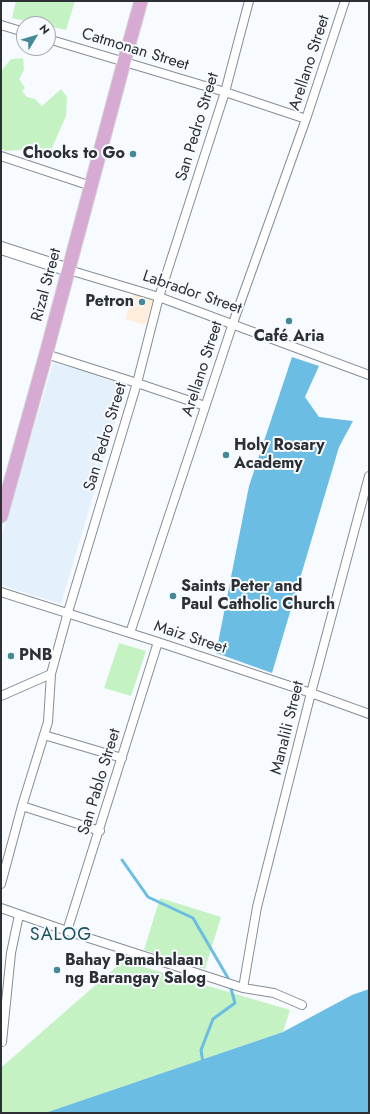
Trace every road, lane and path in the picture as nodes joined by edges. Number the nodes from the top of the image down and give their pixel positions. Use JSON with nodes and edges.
{"nodes":[{"id":1,"x":141,"y":1,"type":"edge"},
{"id":2,"x":249,"y":1,"type":"edge"},
{"id":3,"x":345,"y":1,"type":"edge"},
{"id":4,"x":1,"y":25,"type":"edge"},
{"id":5,"x":16,"y":30,"type":"edge"},
{"id":6,"x":56,"y":41,"type":"edge"},
{"id":7,"x":124,"y":62,"type":"junction"},
{"id":8,"x":225,"y":92,"type":"junction"},
{"id":9,"x":306,"y":119,"type":"junction"},
{"id":10,"x":1,"y":156,"type":"edge"},
{"id":11,"x":91,"y":186,"type":"junction"},
{"id":12,"x":1,"y":248,"type":"edge"},
{"id":13,"x":69,"y":270,"type":"junction"},
{"id":14,"x":159,"y":297,"type":"junction"},
{"id":15,"x":233,"y":323,"type":"junction"},
{"id":16,"x":46,"y":354,"type":"junction"},
{"id":17,"x":369,"y":375,"type":"edge"},
{"id":18,"x":137,"y":383,"type":"junction"},
{"id":19,"x":205,"y":406,"type":"junction"},
{"id":20,"x":369,"y":476,"type":"edge"},
{"id":21,"x":3,"y":502,"type":"edge"},
{"id":22,"x":1,"y":516,"type":"edge"},
{"id":23,"x":1,"y":592,"type":"edge"},
{"id":24,"x":68,"y":612,"type":"junction"},
{"id":25,"x":130,"y":633,"type":"junction"},
{"id":26,"x":158,"y":642,"type":"junction"},
{"id":27,"x":51,"y":674,"type":"junction"},
{"id":28,"x":311,"y":693,"type":"junction"},
{"id":29,"x":1,"y":696,"type":"edge"},
{"id":30,"x":369,"y":714,"type":"edge"},
{"id":31,"x":44,"y":735,"type":"junction"},
{"id":32,"x":122,"y":758,"type":"junction"},
{"id":33,"x":22,"y":806,"type":"junction"},
{"id":34,"x":100,"y":831,"type":"junction"},
{"id":35,"x":1,"y":884,"type":"edge"},
{"id":36,"x":1,"y":908,"type":"edge"},
{"id":37,"x":19,"y":914,"type":"junction"},
{"id":38,"x":67,"y":931,"type":"junction"},
{"id":39,"x":242,"y":988,"type":"junction"},
{"id":40,"x":302,"y":1005,"type":"dead end"},
{"id":41,"x":2,"y":1042,"type":"edge"}],
"edges":[{"from":1,"to":7,"type":"main road","name":"Rizal Street"},
{"from":2,"to":8,"type":"street","name":"San Pedro Street"},
{"from":3,"to":9,"type":"street","name":"Arellano Street"},
{"from":4,"to":5,"type":"street"},
{"from":6,"to":7,"type":"street","name":"Catmonan Street"},
{"from":7,"to":8,"type":"street","name":"Catmonan Street"},
{"from":7,"to":11,"type":"main road","name":"Rizal Street"},
{"from":8,"to":9,"type":"street","name":"Catmonan Street"},
{"from":8,"to":14,"type":"street","name":"San Pedro Street"},
{"from":9,"to":15,"type":"street","name":"Arellano Street"},
{"from":10,"to":11,"type":"street"},
{"from":11,"to":13,"type":"main road","name":"Rizal Street"},
{"from":12,"to":13,"type":"street","name":"Labrador Street"},
{"from":13,"to":14,"type":"street","name":"Labrador Street"},
{"from":13,"to":16,"type":"main road","name":"Rizal Street"},
{"from":14,"to":15,"type":"street","name":"Labrador Street"},
{"from":14,"to":18,"type":"street","name":"San Pedro Street"},
{"from":15,"to":17,"type":"street","name":"Labrador Street"},
{"from":15,"to":19,"type":"street","name":"Arellano Street"},
{"from":16,"to":18,"type":"street"},
{"from":16,"to":21,"type":"main road","name":"Rizal Street"},
{"from":18,"to":19,"type":"street"},
{"from":18,"to":24,"type":"street","name":"San Pedro Street"},
{"from":19,"to":25,"type":"street","name":"Arellano Street"},
{"from":20,"to":28,"type":"street","name":"Manalili Street"},
{"from":21,"to":22,"type":"main road","name":"Rizal Street"},
{"from":23,"to":24,"type":"street","name":"Maiz Street"},
{"from":24,"to":25,"type":"street","name":"Maiz Street"},
{"from":24,"to":27,"type":"street","name":"San Pedro Street"},
{"from":25,"to":26,"type":"street","name":"Maiz Street"},
{"from":26,"to":28,"type":"street","name":"Maiz Street"},
{"from":26,"to":32,"type":"street","name":"San Pablo Street"},
{"from":27,"to":29,"type":"street"},
{"from":27,"to":31,"type":"street","name":"San Pedro Street"},
{"from":28,"to":30,"type":"street","name":"Maiz Street"},
{"from":28,"to":39,"type":"street","name":"Manalili Street"},
{"from":31,"to":32,"type":"street"},
{"from":31,"to":33,"type":"street","name":"San Pedro Street"},
{"from":32,"to":34,"type":"street","name":"San Pablo Street"},
{"from":33,"to":34,"type":"street"},
{"from":33,"to":35,"type":"street","name":"San Pedro Street"},
{"from":34,"to":38,"type":"street","name":"San Pablo Street"},
{"from":36,"to":37,"type":"street"},
{"from":37,"to":38,"type":"street"},
{"from":37,"to":41,"type":"street"},
{"from":38,"to":39,"type":"street"},
{"from":39,"to":40,"type":"street"}]}
